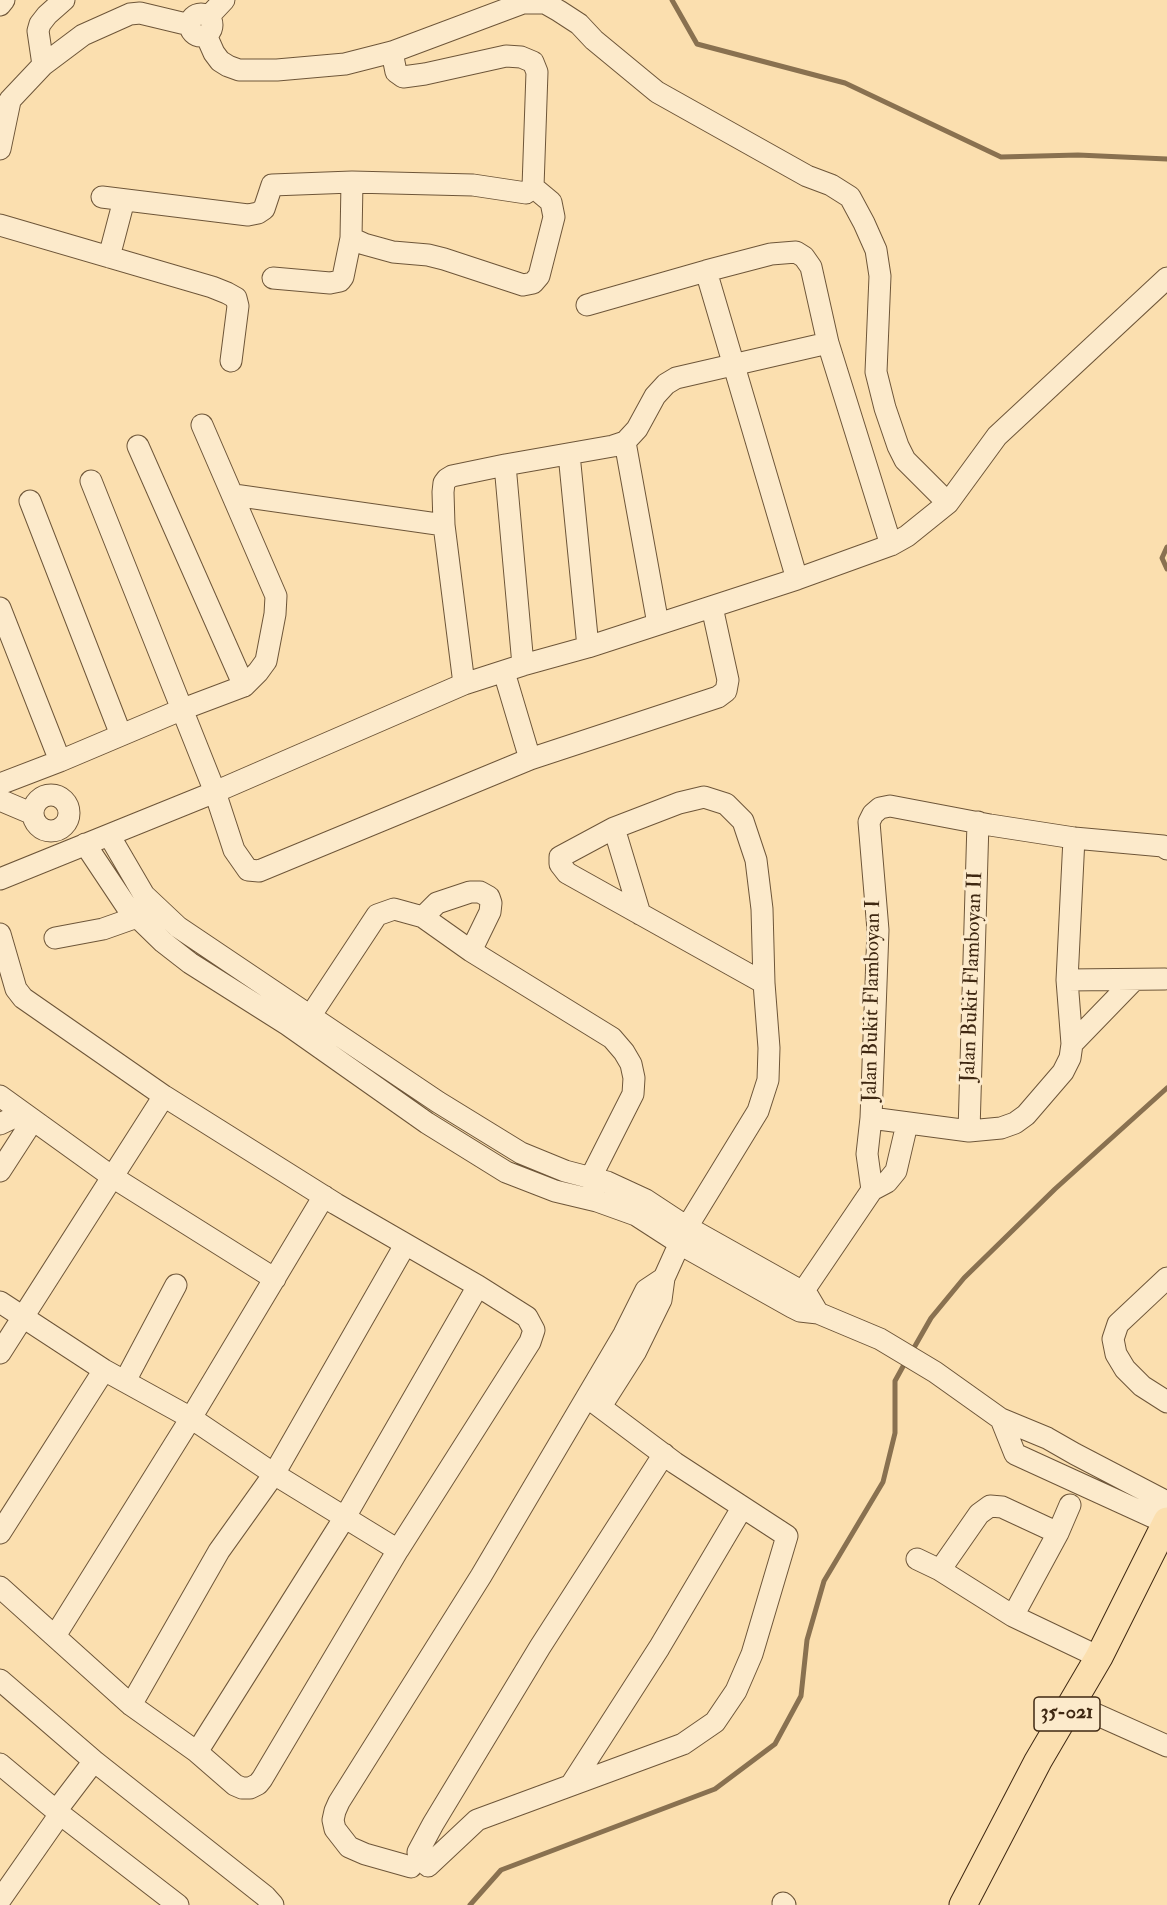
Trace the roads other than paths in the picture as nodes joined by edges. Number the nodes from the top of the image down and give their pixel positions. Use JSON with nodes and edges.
{"nodes":[{"id":1,"x":4,"y":0,"type":"edge"},
{"id":2,"x":64,"y":0,"type":"edge"},
{"id":3,"x":224,"y":0,"type":"edge"},
{"id":4,"x":546,"y":2,"type":"edge"},
{"id":5,"x":0,"y":5,"type":"edge"},
{"id":6,"x":202,"y":25,"type":"junction"},
{"id":7,"x":392,"y":52,"type":"junction"},
{"id":8,"x":43,"y":66,"type":"junction"},
{"id":9,"x":5,"y":108,"type":"edge"},
{"id":10,"x":0,"y":149,"type":"edge"},
{"id":11,"x":352,"y":182,"type":"junction"},
{"id":12,"x":533,"y":187,"type":"junction"},
{"id":13,"x":102,"y":197,"type":"dead end"},
{"id":14,"x":124,"y":200,"type":"junction"},
{"id":15,"x":0,"y":225,"type":"edge"},
{"id":16,"x":351,"y":238,"type":"junction"},
{"id":17,"x":109,"y":257,"type":"junction"},
{"id":18,"x":706,"y":271,"type":"junction"},
{"id":19,"x":273,"y":278,"type":"dead end"},
{"id":20,"x":1167,"y":278,"type":"edge"},
{"id":21,"x":587,"y":305,"type":"dead end"},
{"id":22,"x":828,"y":343,"type":"junction"},
{"id":23,"x":231,"y":361,"type":"dead end"},
{"id":24,"x":734,"y":364,"type":"junction"},
{"id":25,"x":202,"y":424,"type":"dead end"},
{"id":26,"x":625,"y":442,"type":"junction"},
{"id":27,"x":138,"y":446,"type":"dead end"},
{"id":28,"x":569,"y":454,"type":"junction"},
{"id":29,"x":505,"y":465,"type":"junction"},
{"id":30,"x":91,"y":481,"type":"dead end"},
{"id":31,"x":234,"y":495,"type":"junction"},
{"id":32,"x":30,"y":501,"type":"dead end"},
{"id":33,"x":948,"y":503,"type":"junction"},
{"id":34,"x":444,"y":525,"type":"junction"},
{"id":35,"x":891,"y":545,"type":"junction"},
{"id":36,"x":797,"y":579,"type":"junction"},
{"id":37,"x":712,"y":606,"type":"junction"},
{"id":38,"x":0,"y":608,"type":"edge"},
{"id":39,"x":658,"y":624,"type":"junction"},
{"id":40,"x":588,"y":647,"type":"junction"},
{"id":41,"x":514,"y":668,"type":"junction"},
{"id":42,"x":464,"y":684,"type":"junction"},
{"id":43,"x":244,"y":686,"type":"junction"},
{"id":44,"x":183,"y":709,"type":"junction"},
{"id":45,"x":121,"y":735,"type":"junction"},
{"id":46,"x":530,"y":759,"type":"junction"},
{"id":47,"x":60,"y":761,"type":"junction"},
{"id":48,"x":0,"y":784,"type":"edge"},
{"id":49,"x":216,"y":792,"type":"junction"},
{"id":50,"x":0,"y":800,"type":"edge"},
{"id":51,"x":33,"y":814,"type":"junction"},
{"id":52,"x":978,"y":822,"type":"junction"},
{"id":53,"x":66,"y":824,"type":"junction"},
{"id":54,"x":614,"y":828,"type":"junction"},
{"id":55,"x":1074,"y":838,"type":"junction"},
{"id":56,"x":97,"y":840,"type":"junction"},
{"id":57,"x":1167,"y":849,"type":"edge"},
{"id":58,"x":0,"y":879,"type":"edge"},
{"id":59,"x":640,"y":914,"type":"junction"},
{"id":60,"x":423,"y":916,"type":"junction"},
{"id":61,"x":137,"y":917,"type":"junction"},
{"id":62,"x":0,"y":934,"type":"edge"},
{"id":63,"x":55,"y":938,"type":"dead end"},
{"id":64,"x":203,"y":944,"type":"junction"},
{"id":65,"x":471,"y":951,"type":"junction"},
{"id":66,"x":190,"y":963,"type":"junction"},
{"id":67,"x":1166,"y":979,"type":"dead end"},
{"id":68,"x":1067,"y":980,"type":"junction"},
{"id":69,"x":1134,"y":980,"type":"junction"},
{"id":70,"x":764,"y":982,"type":"junction"},
{"id":71,"x":311,"y":1015,"type":"junction"},
{"id":72,"x":1072,"y":1044,"type":"junction"},
{"id":73,"x":0,"y":1095,"type":"edge"},
{"id":74,"x":164,"y":1096,"type":"junction"},
{"id":75,"x":438,"y":1102,"type":"junction"},
{"id":76,"x":28,"y":1116,"type":"junction"},
{"id":77,"x":871,"y":1118,"type":"junction"},
{"id":78,"x":0,"y":1124,"type":"edge"},
{"id":79,"x":427,"y":1124,"type":"junction"},
{"id":80,"x":908,"y":1124,"type":"junction"},
{"id":81,"x":969,"y":1131,"type":"junction"},
{"id":82,"x":0,"y":1171,"type":"edge"},
{"id":83,"x":111,"y":1176,"type":"junction"},
{"id":84,"x":590,"y":1179,"type":"junction"},
{"id":85,"x":872,"y":1190,"type":"junction"},
{"id":86,"x":324,"y":1196,"type":"junction"},
{"id":87,"x":688,"y":1228,"type":"junction"},
{"id":88,"x":405,"y":1245,"type":"junction"},
{"id":89,"x":1167,"y":1278,"type":"edge"},
{"id":90,"x":275,"y":1279,"type":"junction"},
{"id":91,"x":176,"y":1285,"type":"dead end"},
{"id":92,"x":478,"y":1286,"type":"junction"},
{"id":93,"x":797,"y":1299,"type":"junction"},
{"id":94,"x":0,"y":1302,"type":"edge"},
{"id":95,"x":23,"y":1316,"type":"junction"},
{"id":96,"x":0,"y":1353,"type":"edge"},
{"id":97,"x":104,"y":1370,"type":"junction"},
{"id":98,"x":125,"y":1381,"type":"junction"},
{"id":99,"x":594,"y":1402,"type":"junction"},
{"id":100,"x":1167,"y":1402,"type":"edge"},
{"id":101,"x":191,"y":1418,"type":"junction"},
{"id":102,"x":1001,"y":1419,"type":"junction"},
{"id":103,"x":664,"y":1454,"type":"junction"},
{"id":104,"x":1106,"y":1470,"type":"junction"},
{"id":105,"x":274,"y":1474,"type":"junction"},
{"id":106,"x":1096,"y":1491,"type":"junction"},
{"id":107,"x":1167,"y":1502,"type":"edge"},
{"id":108,"x":1070,"y":1505,"type":"dead end"},
{"id":109,"x":742,"y":1508,"type":"junction"},
{"id":110,"x":345,"y":1517,"type":"junction"},
{"id":111,"x":1167,"y":1522,"type":"edge"},
{"id":112,"x":0,"y":1533,"type":"edge"},
{"id":113,"x":1058,"y":1533,"type":"junction"},
{"id":114,"x":398,"y":1550,"type":"junction"},
{"id":115,"x":916,"y":1558,"type":"dead end"},
{"id":116,"x":940,"y":1570,"type":"junction"},
{"id":117,"x":0,"y":1587,"type":"edge"},
{"id":118,"x":1013,"y":1616,"type":"junction"},
{"id":119,"x":55,"y":1636,"type":"junction"},
{"id":120,"x":1099,"y":1657,"type":"junction"},
{"id":121,"x":0,"y":1680,"type":"edge"},
{"id":122,"x":1073,"y":1704,"type":"junction"},
{"id":123,"x":131,"y":1705,"type":"junction"},
{"id":124,"x":1167,"y":1746,"type":"edge"},
{"id":125,"x":197,"y":1752,"type":"junction"},
{"id":126,"x":94,"y":1761,"type":"junction"},
{"id":127,"x":0,"y":1764,"type":"edge"},
{"id":128,"x":571,"y":1785,"type":"junction"},
{"id":129,"x":58,"y":1813,"type":"junction"},
{"id":130,"x":419,"y":1862,"type":"junction"},
{"id":131,"x":0,"y":1900,"type":"edge"},
{"id":132,"x":178,"y":1905,"type":"edge"},
{"id":133,"x":273,"y":1905,"type":"edge"},
{"id":134,"x":963,"y":1905,"type":"edge"}],
"edges":[{"from":1,"to":5,"type":"street"},
{"from":2,"to":8,"type":"street"},
{"from":3,"to":6,"type":"street"},
{"from":4,"to":7,"type":"street"},
{"from":4,"to":33,"type":"street"},
{"from":6,"to":7,"type":"street"},
{"from":6,"to":8,"type":"street"},
{"from":7,"to":12,"type":"street"},
{"from":8,"to":9,"type":"street"},
{"from":9,"to":10,"type":"street"},
{"from":11,"to":12,"type":"street"},
{"from":11,"to":14,"type":"street"},
{"from":11,"to":16,"type":"street"},
{"from":12,"to":16,"type":"street"},
{"from":13,"to":14,"type":"street"},
{"from":14,"to":17,"type":"street"},
{"from":15,"to":17,"type":"street"},
{"from":16,"to":19,"type":"street"},
{"from":17,"to":23,"type":"street"},
{"from":18,"to":21,"type":"street"},
{"from":18,"to":22,"type":"street"},
{"from":18,"to":24,"type":"street"},
{"from":20,"to":33,"type":"street"},
{"from":22,"to":24,"type":"street"},
{"from":22,"to":35,"type":"street"},
{"from":24,"to":26,"type":"street"},
{"from":24,"to":36,"type":"street"},
{"from":25,"to":31,"type":"street"},
{"from":26,"to":28,"type":"street"},
{"from":26,"to":39,"type":"street"},
{"from":27,"to":43,"type":"street"},
{"from":28,"to":29,"type":"street"},
{"from":28,"to":40,"type":"street"},
{"from":29,"to":34,"type":"street"},
{"from":29,"to":41,"type":"street"},
{"from":30,"to":44,"type":"street"},
{"from":31,"to":34,"type":"street"},
{"from":31,"to":43,"type":"street"},
{"from":32,"to":45,"type":"street"},
{"from":33,"to":35,"type":"street"},
{"from":34,"to":42,"type":"street"},
{"from":35,"to":36,"type":"street"},
{"from":36,"to":37,"type":"street"},
{"from":37,"to":39,"type":"street"},
{"from":37,"to":46,"type":"street"},
{"from":38,"to":47,"type":"street"},
{"from":39,"to":40,"type":"street"},
{"from":40,"to":41,"type":"street"},
{"from":41,"to":42,"type":"street"},
{"from":41,"to":46,"type":"street"},
{"from":42,"to":49,"type":"street"},
{"from":43,"to":44,"type":"street"},
{"from":44,"to":45,"type":"street"},
{"from":44,"to":49,"type":"street"},
{"from":45,"to":47,"type":"street"},
{"from":46,"to":49,"type":"street"},
{"from":47,"to":48,"type":"street"},
{"from":49,"to":56,"type":"street"},
{"from":50,"to":51,"type":"street"},
{"from":51,"to":53,"type":"street"},
{"from":51,"to":53,"type":"street"},
{"from":52,"to":55,"type":"street"},
{"from":52,"to":77,"type":"street","name":"Jalan Bukit Flamboyan I"},
{"from":52,"to":81,"type":"street","name":"Jalan Bukit Flamboyan II"},
{"from":53,"to":56,"type":"street"},
{"from":54,"to":59,"type":"street"},
{"from":54,"to":59,"type":"street"},
{"from":54,"to":70,"type":"street"},
{"from":55,"to":57,"type":"street"},
{"from":55,"to":68,"type":"street"},
{"from":56,"to":58,"type":"street"},
{"from":56,"to":61,"type":"street"},
{"from":56,"to":64,"type":"street"},
{"from":59,"to":70,"type":"street"},
{"from":60,"to":65,"type":"street"},
{"from":60,"to":65,"type":"street"},
{"from":60,"to":71,"type":"street"},
{"from":61,"to":63,"type":"street"},
{"from":61,"to":66,"type":"street"},
{"from":62,"to":74,"type":"street"},
{"from":64,"to":66,"type":"street"},
{"from":64,"to":71,"type":"street"},
{"from":65,"to":84,"type":"street"},
{"from":66,"to":79,"type":"street"},
{"from":67,"to":69,"type":"street"},
{"from":68,"to":69,"type":"street"},
{"from":68,"to":72,"type":"street"},
{"from":69,"to":72,"type":"street"},
{"from":70,"to":87,"type":"street"},
{"from":71,"to":75,"type":"street"},
{"from":72,"to":81,"type":"street"},
{"from":73,"to":76,"type":"street"},
{"from":74,"to":83,"type":"street"},
{"from":74,"to":86,"type":"street"},
{"from":75,"to":79,"type":"street"},
{"from":75,"to":84,"type":"street"},
{"from":76,"to":78,"type":"street"},
{"from":76,"to":82,"type":"street"},
{"from":76,"to":83,"type":"street"},
{"from":77,"to":80,"type":"street"},
{"from":77,"to":85,"type":"street","name":"Jalan Bukit Flamboyan I"},
{"from":79,"to":87,"type":"street"},
{"from":80,"to":81,"type":"street"},
{"from":80,"to":85,"type":"street"},
{"from":83,"to":90,"type":"street"},
{"from":83,"to":95,"type":"street"},
{"from":84,"to":87,"type":"street"},
{"from":85,"to":93,"type":"street"},
{"from":86,"to":88,"type":"street"},
{"from":86,"to":90,"type":"street"},
{"from":87,"to":93,"type":"street"},
{"from":87,"to":99,"type":"street"},
{"from":88,"to":92,"type":"street"},
{"from":88,"to":105,"type":"street"},
{"from":89,"to":100,"type":"street"},
{"from":90,"to":101,"type":"street"},
{"from":91,"to":98,"type":"street"},
{"from":92,"to":110,"type":"street"},
{"from":92,"to":114,"type":"street"},
{"from":93,"to":102,"type":"street"},
{"from":94,"to":95,"type":"street"},
{"from":95,"to":96,"type":"street"},
{"from":95,"to":97,"type":"street"},
{"from":97,"to":98,"type":"street"},
{"from":97,"to":112,"type":"street"},
{"from":98,"to":101,"type":"street"},
{"from":99,"to":103,"type":"street"},
{"from":99,"to":130,"type":"street"},
{"from":101,"to":105,"type":"street"},
{"from":101,"to":119,"type":"street"},
{"from":102,"to":104,"type":"street"},
{"from":102,"to":106,"type":"street"},
{"from":103,"to":109,"type":"street"},
{"from":103,"to":130,"type":"street"},
{"from":104,"to":106,"type":"street"},
{"from":104,"to":107,"type":"street"},
{"from":105,"to":110,"type":"street"},
{"from":105,"to":123,"type":"street"},
{"from":106,"to":111,"type":"street"},
{"from":108,"to":113,"type":"street"},
{"from":109,"to":128,"type":"street"},
{"from":109,"to":128,"type":"street"},
{"from":110,"to":114,"type":"street"},
{"from":110,"to":125,"type":"street"},
{"from":111,"to":120,"type":"main road","number":"35-021"},
{"from":113,"to":116,"type":"street"},
{"from":113,"to":118,"type":"street"},
{"from":114,"to":125,"type":"street"},
{"from":115,"to":116,"type":"street"},
{"from":116,"to":118,"type":"street"},
{"from":117,"to":119,"type":"street"},
{"from":118,"to":120,"type":"street"},
{"from":119,"to":123,"type":"street"},
{"from":120,"to":122,"type":"main road","number":"35-021"},
{"from":121,"to":126,"type":"street"},
{"from":122,"to":124,"type":"street"},
{"from":122,"to":134,"type":"main road","number":"35-021"},
{"from":123,"to":125,"type":"street"},
{"from":126,"to":129,"type":"street"},
{"from":126,"to":133,"type":"street"},
{"from":127,"to":129,"type":"street"},
{"from":128,"to":130,"type":"street"},
{"from":129,"to":131,"type":"street"},
{"from":129,"to":132,"type":"street"}]}
